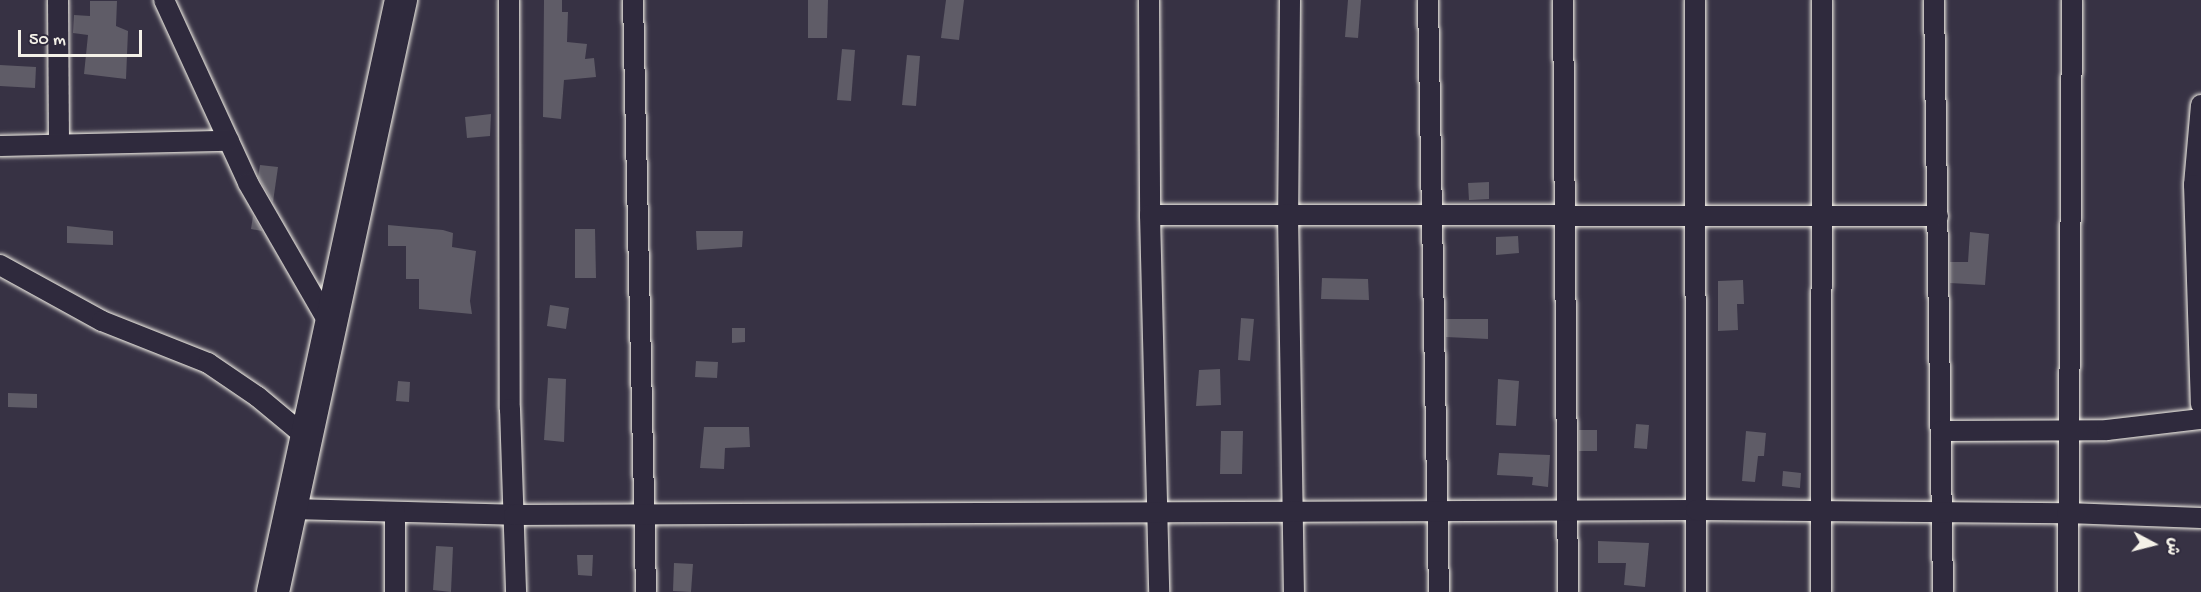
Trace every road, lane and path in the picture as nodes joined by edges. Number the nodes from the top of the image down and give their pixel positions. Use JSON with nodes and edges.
{"nodes":[{"id":1,"x":58,"y":0,"type":"edge"},
{"id":2,"x":164,"y":0,"type":"edge"},
{"id":3,"x":402,"y":0,"type":"edge"},
{"id":4,"x":509,"y":0,"type":"edge"},
{"id":5,"x":633,"y":0,"type":"edge"},
{"id":6,"x":1149,"y":0,"type":"edge"},
{"id":7,"x":1290,"y":0,"type":"edge"},
{"id":8,"x":1428,"y":0,"type":"edge"},
{"id":9,"x":1563,"y":0,"type":"edge"},
{"id":10,"x":1695,"y":0,"type":"edge"},
{"id":11,"x":1822,"y":0,"type":"edge"},
{"id":12,"x":1934,"y":0,"type":"edge"},
{"id":13,"x":2072,"y":0,"type":"edge"},
{"id":14,"x":2201,"y":105,"type":"edge"},
{"id":15,"x":229,"y":141,"type":"junction"},
{"id":16,"x":59,"y":144,"type":"junction"},
{"id":17,"x":0,"y":146,"type":"edge"},
{"id":18,"x":2198,"y":149,"type":"edge"},
{"id":19,"x":1288,"y":214,"type":"junction"},
{"id":20,"x":1150,"y":215,"type":"junction"},
{"id":21,"x":1432,"y":216,"type":"junction"},
{"id":22,"x":1695,"y":216,"type":"junction"},
{"id":23,"x":1938,"y":216,"type":"junction"},
{"id":24,"x":1565,"y":217,"type":"junction"},
{"id":25,"x":1822,"y":217,"type":"junction"},
{"id":26,"x":0,"y":265,"type":"edge"},
{"id":27,"x":2198,"y":292,"type":"edge"},
{"id":28,"x":330,"y":325,"type":"junction"},
{"id":29,"x":2201,"y":404,"type":"edge"},
{"id":30,"x":2201,"y":419,"type":"edge"},
{"id":31,"x":2066,"y":430,"type":"junction"},
{"id":32,"x":1941,"y":431,"type":"junction"},
{"id":33,"x":306,"y":437,"type":"junction"},
{"id":34,"x":291,"y":509,"type":"junction"},
{"id":35,"x":1157,"y":510,"type":"junction"},
{"id":36,"x":1293,"y":510,"type":"junction"},
{"id":37,"x":1696,"y":510,"type":"junction"},
{"id":38,"x":1821,"y":511,"type":"junction"},
{"id":39,"x":395,"y":512,"type":"junction"},
{"id":40,"x":1437,"y":512,"type":"junction"},
{"id":41,"x":1567,"y":512,"type":"junction"},
{"id":42,"x":1942,"y":513,"type":"junction"},
{"id":43,"x":2067,"y":513,"type":"junction"},
{"id":44,"x":644,"y":514,"type":"junction"},
{"id":45,"x":514,"y":515,"type":"junction"},
{"id":46,"x":2201,"y":518,"type":"edge"},
{"id":47,"x":273,"y":592,"type":"edge"},
{"id":48,"x":395,"y":592,"type":"edge"},
{"id":49,"x":516,"y":592,"type":"edge"},
{"id":50,"x":646,"y":592,"type":"edge"},
{"id":51,"x":1159,"y":592,"type":"edge"},
{"id":52,"x":1294,"y":592,"type":"edge"},
{"id":53,"x":1439,"y":592,"type":"edge"},
{"id":54,"x":1568,"y":592,"type":"edge"},
{"id":55,"x":1696,"y":592,"type":"edge"},
{"id":56,"x":1821,"y":592,"type":"edge"},
{"id":57,"x":1943,"y":592,"type":"edge"},
{"id":58,"x":2068,"y":592,"type":"edge"}],
"edges":[{"from":1,"to":16,"type":"street"},
{"from":2,"to":15,"type":"street"},
{"from":3,"to":28,"type":"main road"},
{"from":4,"to":45,"type":"street"},
{"from":5,"to":44,"type":"street"},
{"from":6,"to":20,"type":"street"},
{"from":7,"to":19,"type":"street"},
{"from":8,"to":21,"type":"street"},
{"from":9,"to":24,"type":"street"},
{"from":10,"to":22,"type":"street"},
{"from":11,"to":25,"type":"street"},
{"from":12,"to":23,"type":"street"},
{"from":13,"to":31,"type":"street"},
{"from":14,"to":18,"type":"street"},
{"from":15,"to":16,"type":"street"},
{"from":15,"to":28,"type":"street"},
{"from":16,"to":17,"type":"street"},
{"from":18,"to":27,"type":"street"},
{"from":19,"to":20,"type":"street"},
{"from":19,"to":21,"type":"street"},
{"from":19,"to":36,"type":"street"},
{"from":20,"to":35,"type":"street"},
{"from":21,"to":24,"type":"street"},
{"from":21,"to":40,"type":"street"},
{"from":22,"to":24,"type":"street"},
{"from":22,"to":25,"type":"street"},
{"from":22,"to":37,"type":"street"},
{"from":23,"to":25,"type":"street"},
{"from":23,"to":32,"type":"street"},
{"from":24,"to":41,"type":"street"},
{"from":25,"to":38,"type":"street"},
{"from":26,"to":33,"type":"street"},
{"from":27,"to":29,"type":"street"},
{"from":28,"to":33,"type":"main road"},
{"from":30,"to":31,"type":"street"},
{"from":31,"to":32,"type":"street"},
{"from":31,"to":43,"type":"street"},
{"from":32,"to":42,"type":"street"},
{"from":33,"to":34,"type":"main road"},
{"from":34,"to":39,"type":"street"},
{"from":34,"to":47,"type":"main road"},
{"from":35,"to":36,"type":"street"},
{"from":35,"to":44,"type":"street"},
{"from":35,"to":51,"type":"street"},
{"from":36,"to":40,"type":"street"},
{"from":36,"to":52,"type":"street"},
{"from":37,"to":38,"type":"street"},
{"from":37,"to":41,"type":"street"},
{"from":37,"to":55,"type":"street"},
{"from":38,"to":42,"type":"street"},
{"from":38,"to":56,"type":"street"},
{"from":39,"to":45,"type":"street"},
{"from":39,"to":48,"type":"street"},
{"from":40,"to":41,"type":"street"},
{"from":40,"to":53,"type":"street"},
{"from":41,"to":54,"type":"street"},
{"from":42,"to":43,"type":"street"},
{"from":42,"to":57,"type":"street"},
{"from":43,"to":46,"type":"street"},
{"from":43,"to":58,"type":"street"},
{"from":44,"to":45,"type":"street"},
{"from":44,"to":50,"type":"street"},
{"from":45,"to":49,"type":"street"}]}
